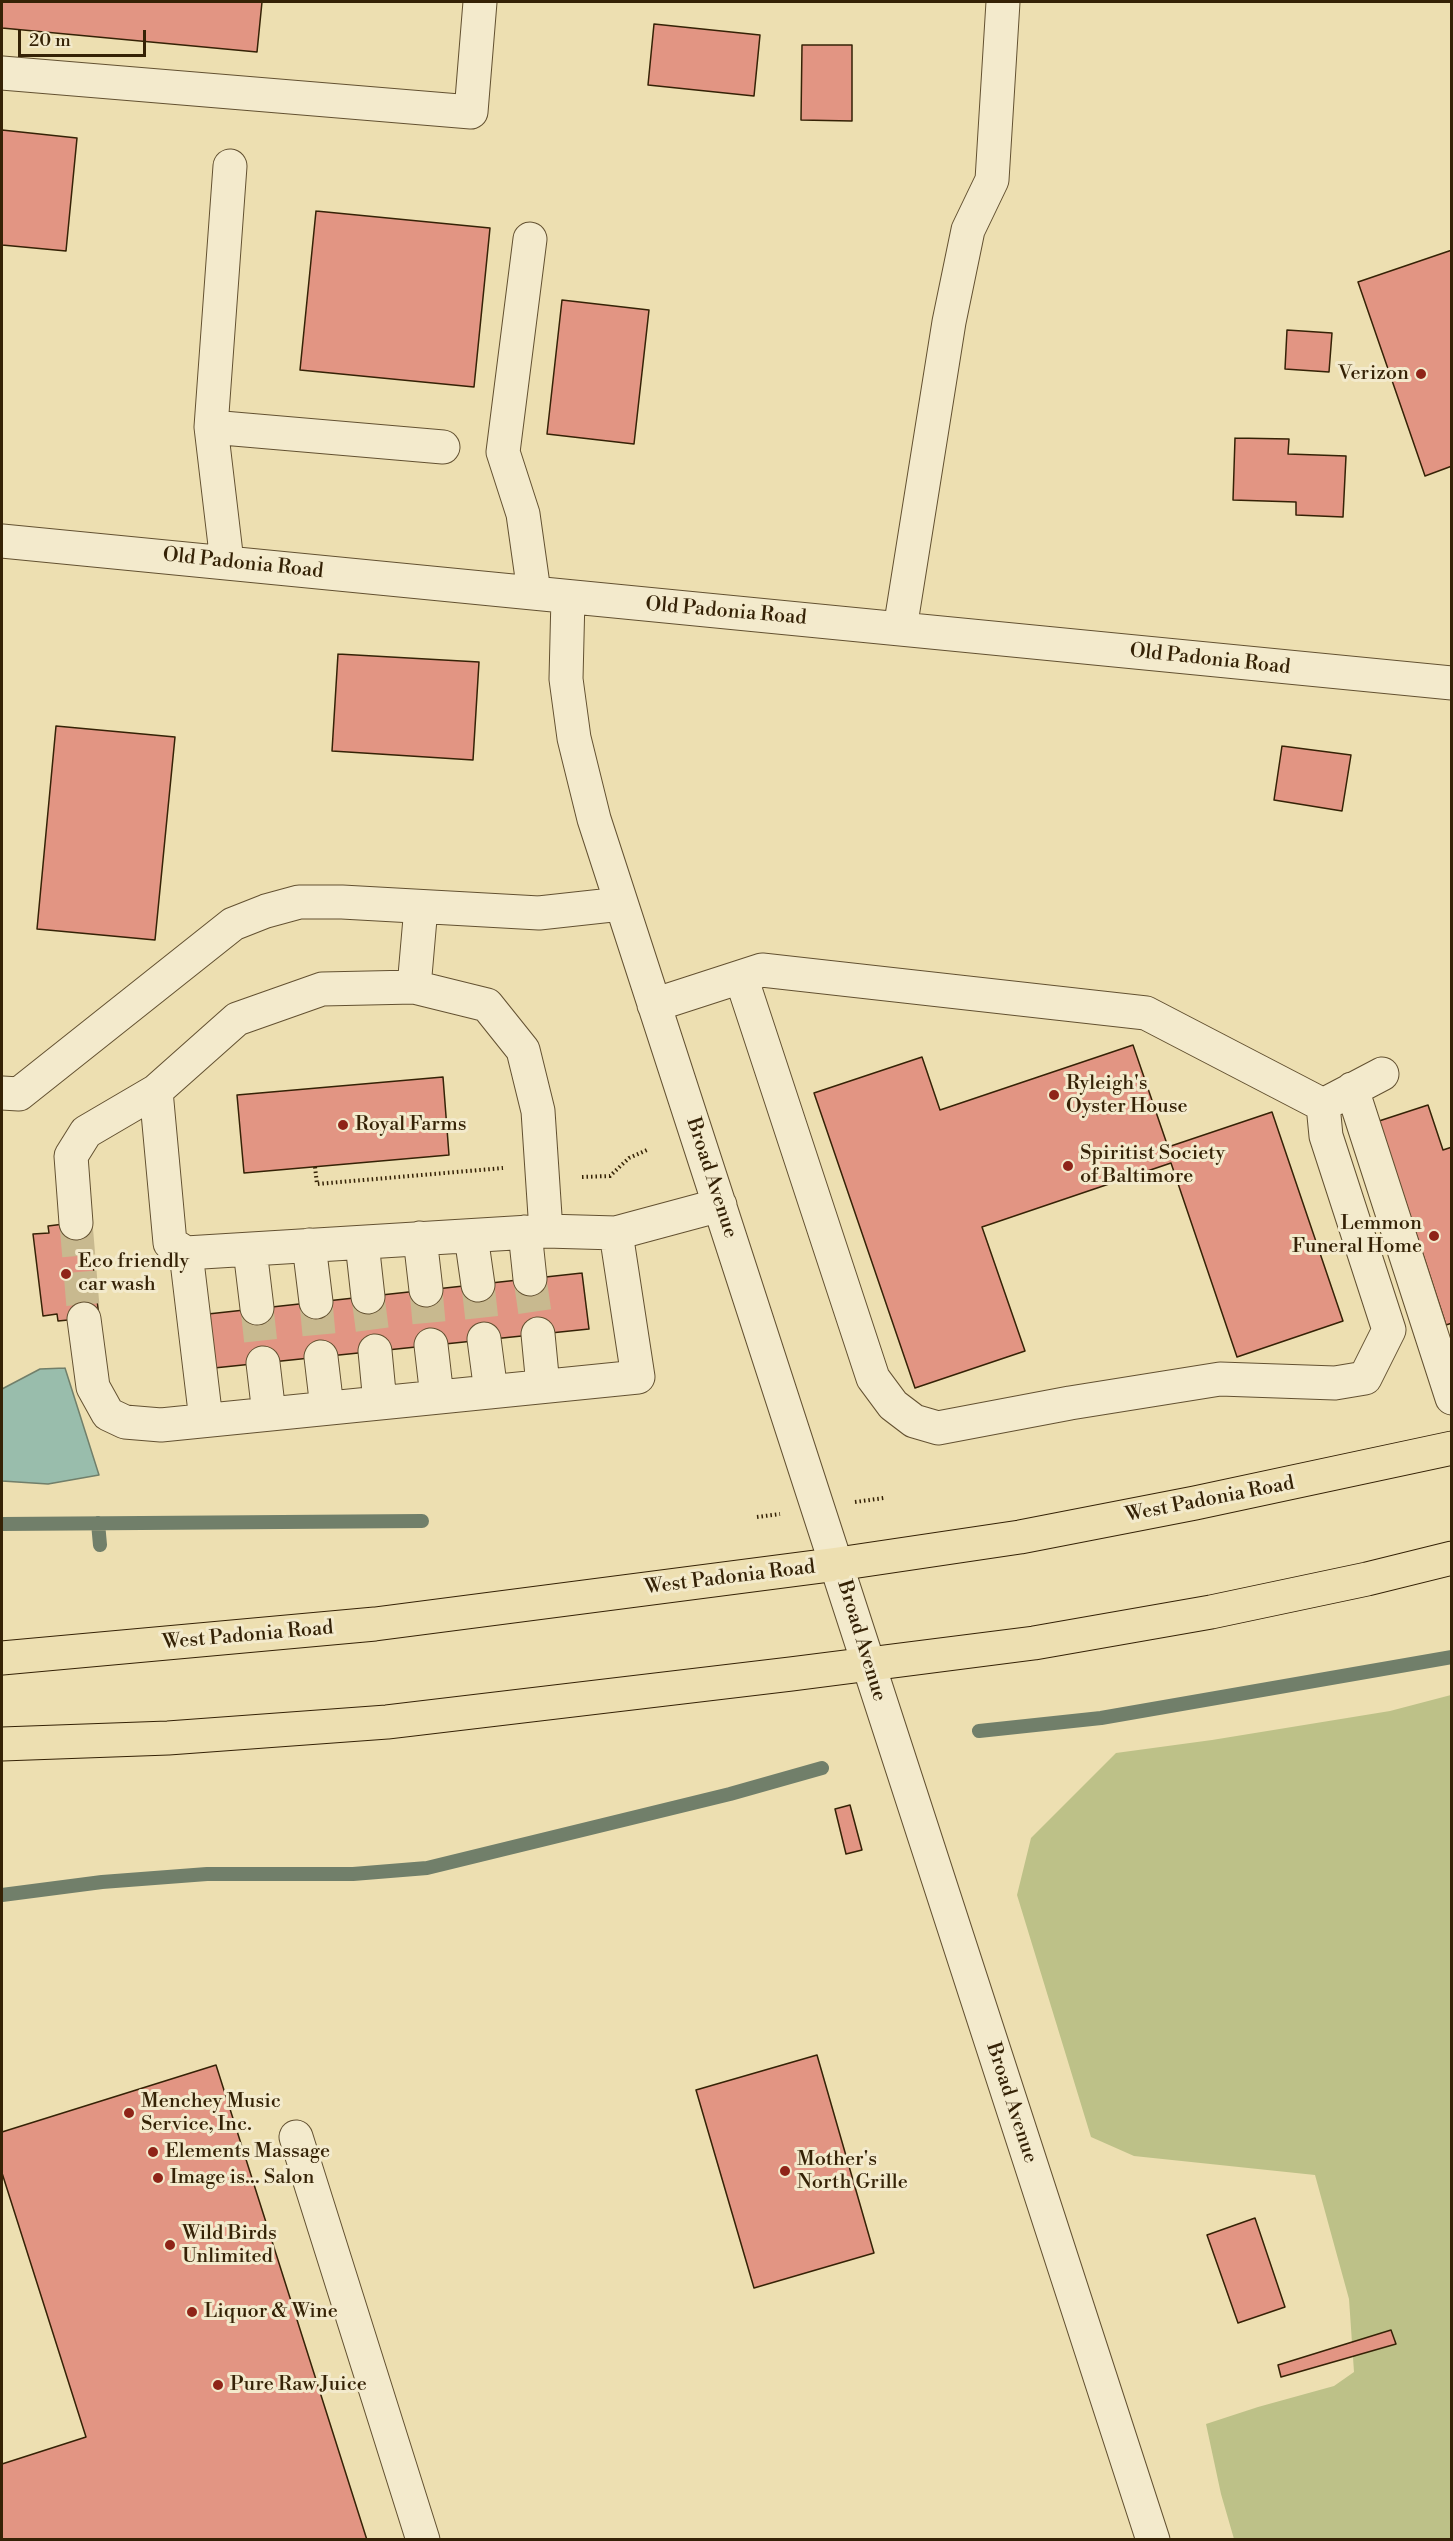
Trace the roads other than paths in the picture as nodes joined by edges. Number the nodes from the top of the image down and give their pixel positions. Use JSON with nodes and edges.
{"nodes":[{"id":1,"x":480,"y":2,"type":"edge"},
{"id":2,"x":1003,"y":2,"type":"edge"},
{"id":3,"x":2,"y":73,"type":"edge"},
{"id":4,"x":230,"y":166,"type":"dead end"},
{"id":5,"x":530,"y":239,"type":"dead end"},
{"id":6,"x":211,"y":427,"type":"junction"},
{"id":7,"x":443,"y":447,"type":"dead end"},
{"id":8,"x":2,"y":541,"type":"edge"},
{"id":9,"x":227,"y":562,"type":"junction"},
{"id":10,"x":534,"y":592,"type":"junction"},
{"id":11,"x":568,"y":597,"type":"junction"},
{"id":12,"x":900,"y":629,"type":"junction"},
{"id":13,"x":1452,"y":683,"type":"edge"},
{"id":14,"x":621,"y":904,"type":"junction"},
{"id":15,"x":421,"y":908,"type":"junction"},
{"id":16,"x":741,"y":977,"type":"junction"},
{"id":17,"x":414,"y":987,"type":"junction"},
{"id":18,"x":654,"y":1005,"type":"junction"},
{"id":19,"x":1382,"y":1074,"type":"dead end"},
{"id":20,"x":1352,"y":1089,"type":"junction"},
{"id":21,"x":156,"y":1091,"type":"junction"},
{"id":22,"x":2,"y":1093,"type":"edge"},
{"id":23,"x":1323,"y":1105,"type":"junction"},
{"id":24,"x":720,"y":1205,"type":"junction"},
{"id":25,"x":76,"y":1223,"type":"tunnel mouth"},
{"id":26,"x":535,"y":1231,"type":"junction"},
{"id":27,"x":616,"y":1233,"type":"junction"},
{"id":28,"x":471,"y":1236,"type":"junction"},
{"id":29,"x":420,"y":1238,"type":"junction"},
{"id":30,"x":362,"y":1243,"type":"junction"},
{"id":31,"x":309,"y":1245,"type":"junction"},
{"id":32,"x":250,"y":1250,"type":"junction"},
{"id":33,"x":186,"y":1253,"type":"junction"},
{"id":34,"x":530,"y":1279,"type":"tunnel mouth"},
{"id":35,"x":478,"y":1285,"type":"tunnel mouth"},
{"id":36,"x":426,"y":1290,"type":"tunnel mouth"},
{"id":37,"x":368,"y":1297,"type":"tunnel mouth"},
{"id":38,"x":316,"y":1302,"type":"tunnel mouth"},
{"id":39,"x":257,"y":1308,"type":"tunnel mouth"},
{"id":40,"x":84,"y":1319,"type":"tunnel mouth"},
{"id":41,"x":538,"y":1334,"type":"tunnel mouth"},
{"id":42,"x":484,"y":1339,"type":"tunnel mouth"},
{"id":43,"x":431,"y":1345,"type":"tunnel mouth"},
{"id":44,"x":375,"y":1351,"type":"tunnel mouth"},
{"id":45,"x":321,"y":1357,"type":"tunnel mouth"},
{"id":46,"x":263,"y":1363,"type":"tunnel mouth"},
{"id":47,"x":1447,"y":1364,"type":"edge"},
{"id":48,"x":543,"y":1386,"type":"junction"},
{"id":49,"x":491,"y":1392,"type":"junction"},
{"id":50,"x":437,"y":1397,"type":"junction"},
{"id":51,"x":1452,"y":1398,"type":"edge"},
{"id":52,"x":380,"y":1403,"type":"junction"},
{"id":53,"x":327,"y":1408,"type":"junction"},
{"id":54,"x":269,"y":1414,"type":"junction"},
{"id":55,"x":206,"y":1420,"type":"junction"},
{"id":56,"x":1452,"y":1448,"type":"edge"},
{"id":57,"x":1452,"y":1558,"type":"edge"},
{"id":58,"x":838,"y":1564,"type":"junction"},
{"id":59,"x":2,"y":1658,"type":"edge"},
{"id":60,"x":868,"y":1664,"type":"junction"},
{"id":61,"x":2,"y":1744,"type":"edge"},
{"id":62,"x":296,"y":2137,"type":"dead end"},
{"id":63,"x":423,"y":2540,"type":"edge"},
{"id":64,"x":1153,"y":2540,"type":"edge"}],
"edges":[{"from":1,"to":3,"type":"street"},
{"from":2,"to":12,"type":"street"},
{"from":4,"to":6,"type":"street"},
{"from":5,"to":10,"type":"street"},
{"from":6,"to":7,"type":"street"},
{"from":6,"to":9,"type":"street"},
{"from":8,"to":9,"type":"street","name":"Old Padonia Road"},
{"from":9,"to":10,"type":"street","name":"Old Padonia Road"},
{"from":10,"to":11,"type":"street","name":"Old Padonia Road"},
{"from":11,"to":12,"type":"street","name":"Old Padonia Road"},
{"from":11,"to":14,"type":"street","name":"Broad Avenue"},
{"from":12,"to":13,"type":"street","name":"Old Padonia Road"},
{"from":14,"to":15,"type":"street"},
{"from":14,"to":18,"type":"street","name":"Broad Avenue"},
{"from":15,"to":17,"type":"street"},
{"from":15,"to":22,"type":"street"},
{"from":16,"to":18,"type":"street"},
{"from":16,"to":23,"type":"street"},
{"from":16,"to":23,"type":"street"},
{"from":17,"to":21,"type":"street"},
{"from":17,"to":26,"type":"street"},
{"from":18,"to":24,"type":"street","name":"Broad Avenue"},
{"from":19,"to":20,"type":"street"},
{"from":20,"to":23,"type":"street"},
{"from":20,"to":47,"type":"street"},
{"from":21,"to":25,"type":"street"},
{"from":21,"to":33,"type":"street"},
{"from":24,"to":27,"type":"street"},
{"from":24,"to":58,"type":"street","name":"Broad Avenue"},
{"from":26,"to":27,"type":"street"},
{"from":26,"to":28,"type":"street"},
{"from":26,"to":34,"type":"street"},
{"from":27,"to":48,"type":"street"},
{"from":28,"to":29,"type":"street"},
{"from":28,"to":35,"type":"street"},
{"from":29,"to":30,"type":"street"},
{"from":29,"to":36,"type":"street"},
{"from":30,"to":31,"type":"street"},
{"from":30,"to":37,"type":"street"},
{"from":31,"to":32,"type":"street"},
{"from":31,"to":38,"type":"street"},
{"from":32,"to":33,"type":"street"},
{"from":32,"to":39,"type":"street"},
{"from":33,"to":55,"type":"street"},
{"from":40,"to":55,"type":"street"},
{"from":41,"to":48,"type":"street"},
{"from":42,"to":49,"type":"street"},
{"from":43,"to":50,"type":"street"},
{"from":44,"to":52,"type":"street"},
{"from":45,"to":53,"type":"street"},
{"from":46,"to":54,"type":"street"},
{"from":47,"to":51,"type":"street"},
{"from":48,"to":49,"type":"street"},
{"from":49,"to":50,"type":"street"},
{"from":50,"to":52,"type":"street"},
{"from":52,"to":53,"type":"street"},
{"from":53,"to":54,"type":"street"},
{"from":54,"to":55,"type":"street"},
{"from":56,"to":58,"type":"main road","name":"West Padonia Road"},
{"from":57,"to":60,"type":"main road"},
{"from":58,"to":59,"type":"main road","name":"West Padonia Road"},
{"from":58,"to":60,"type":"street","name":"Broad Avenue"},
{"from":60,"to":61,"type":"main road"},
{"from":60,"to":64,"type":"street","name":"Broad Avenue"},
{"from":62,"to":63,"type":"street"}]}
